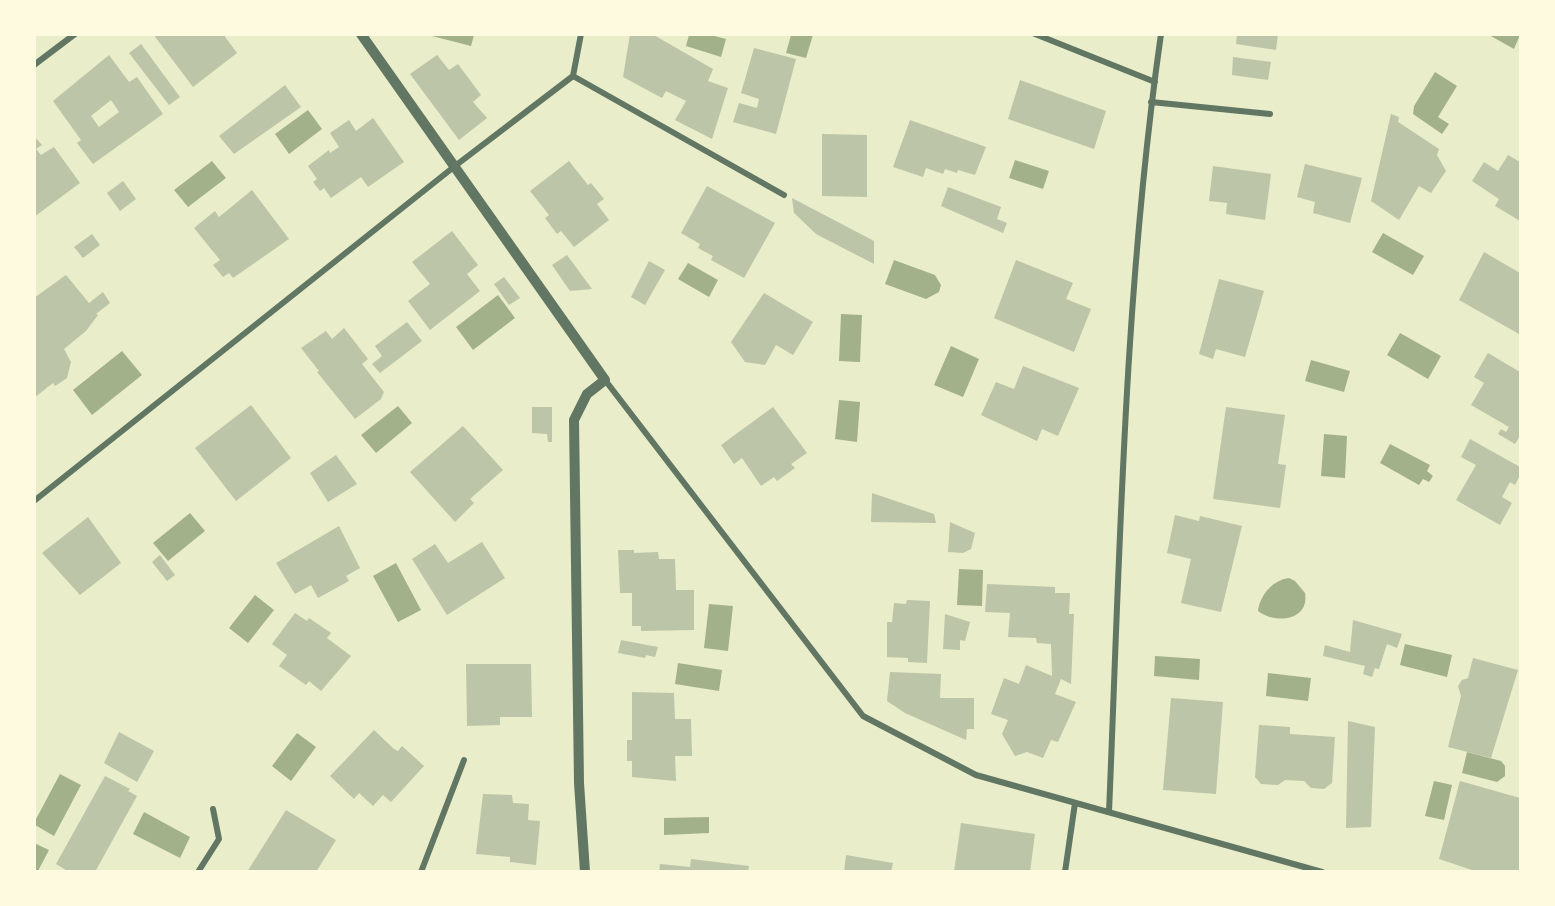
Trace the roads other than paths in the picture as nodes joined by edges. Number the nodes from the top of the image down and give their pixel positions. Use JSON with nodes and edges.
{"nodes":[{"id":1,"x":75,"y":34,"type":"edge"},
{"id":2,"x":361,"y":34,"type":"edge"},
{"id":3,"x":581,"y":34,"type":"edge"},
{"id":4,"x":1035,"y":34,"type":"edge"},
{"id":5,"x":1161,"y":34,"type":"edge"},
{"id":6,"x":34,"y":65,"type":"edge"},
{"id":7,"x":573,"y":76,"type":"junction"},
{"id":8,"x":1155,"y":82,"type":"junction"},
{"id":9,"x":1151,"y":102,"type":"junction"},
{"id":10,"x":1270,"y":114,"type":"dead end"},
{"id":11,"x":455,"y":166,"type":"junction"},
{"id":12,"x":784,"y":195,"type":"dead end"},
{"id":13,"x":606,"y":380,"type":"junction"},
{"id":14,"x":34,"y":501,"type":"edge"},
{"id":15,"x":464,"y":760,"type":"dead end"},
{"id":16,"x":1075,"y":803,"type":"junction"},
{"id":17,"x":213,"y":809,"type":"dead end"},
{"id":18,"x":1109,"y":812,"type":"junction"},
{"id":19,"x":198,"y":872,"type":"edge"},
{"id":20,"x":421,"y":872,"type":"edge"},
{"id":21,"x":585,"y":872,"type":"edge"},
{"id":22,"x":1065,"y":872,"type":"edge"},
{"id":23,"x":1322,"y":872,"type":"edge"}],
"edges":[{"from":1,"to":6,"type":"street"},
{"from":2,"to":11,"type":"street"},
{"from":3,"to":7,"type":"street"},
{"from":4,"to":8,"type":"street"},
{"from":5,"to":8,"type":"street"},
{"from":7,"to":11,"type":"street"},
{"from":7,"to":12,"type":"street"},
{"from":8,"to":9,"type":"street"},
{"from":9,"to":10,"type":"street"},
{"from":9,"to":18,"type":"street"},
{"from":11,"to":13,"type":"street"},
{"from":11,"to":14,"type":"street"},
{"from":13,"to":16,"type":"street"},
{"from":13,"to":21,"type":"street"},
{"from":15,"to":20,"type":"street"},
{"from":16,"to":18,"type":"street"},
{"from":16,"to":22,"type":"street"},
{"from":17,"to":19,"type":"street"},
{"from":18,"to":23,"type":"street"}]}
